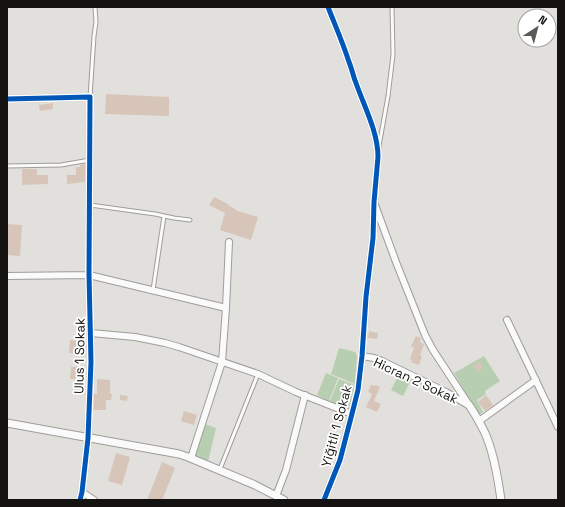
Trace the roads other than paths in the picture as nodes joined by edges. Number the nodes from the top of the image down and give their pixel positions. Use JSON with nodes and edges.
{"nodes":[{"id":1,"x":95,"y":7,"type":"edge"},
{"id":2,"x":328,"y":7,"type":"edge"},
{"id":3,"x":392,"y":7,"type":"edge"},
{"id":4,"x":90,"y":97,"type":"junction"},
{"id":5,"x":7,"y":99,"type":"edge"},
{"id":6,"x":378,"y":150,"type":"junction"},
{"id":7,"x":90,"y":160,"type":"junction"},
{"id":8,"x":7,"y":166,"type":"edge"},
{"id":9,"x":374,"y":202,"type":"junction"},
{"id":10,"x":90,"y":205,"type":"junction"},
{"id":11,"x":164,"y":216,"type":"junction"},
{"id":12,"x":190,"y":220,"type":"dead end"},
{"id":13,"x":229,"y":242,"type":"dead end"},
{"id":14,"x":89,"y":275,"type":"junction"},
{"id":15,"x":7,"y":276,"type":"edge"},
{"id":16,"x":153,"y":290,"type":"junction"},
{"id":17,"x":226,"y":308,"type":"junction"},
{"id":18,"x":507,"y":320,"type":"dead end"},
{"id":19,"x":91,"y":333,"type":"junction"},
{"id":20,"x":362,"y":356,"type":"junction"},
{"id":21,"x":222,"y":362,"type":"junction"},
{"id":22,"x":258,"y":374,"type":"junction"},
{"id":23,"x":536,"y":380,"type":"junction"},
{"id":24,"x":305,"y":395,"type":"junction"},
{"id":25,"x":469,"y":405,"type":"junction"},
{"id":26,"x":352,"y":414,"type":"junction"},
{"id":27,"x":479,"y":421,"type":"junction"},
{"id":28,"x":7,"y":424,"type":"edge"},
{"id":29,"x":558,"y":427,"type":"edge"},
{"id":30,"x":88,"y":438,"type":"junction"},
{"id":31,"x":191,"y":458,"type":"junction"},
{"id":32,"x":220,"y":471,"type":"junction"},
{"id":33,"x":82,"y":492,"type":"junction"},
{"id":34,"x":276,"y":496,"type":"junction"},
{"id":35,"x":80,"y":500,"type":"edge"},
{"id":36,"x":94,"y":500,"type":"edge"},
{"id":37,"x":284,"y":500,"type":"edge"},
{"id":38,"x":324,"y":500,"type":"edge"},
{"id":39,"x":501,"y":500,"type":"edge"}],
"edges":[{"from":1,"to":4,"type":"lane"},
{"from":2,"to":6,"type":"street","name":"Yiğitli 1 Sokak"},
{"from":3,"to":6,"type":"lane"},
{"from":4,"to":5,"type":"street"},
{"from":4,"to":7,"type":"street","name":"Ulus 1 Sokak"},
{"from":6,"to":9,"type":"street","name":"Yiğitli 1 Sokak"},
{"from":7,"to":8,"type":"lane"},
{"from":7,"to":10,"type":"street","name":"Ulus 1 Sokak"},
{"from":9,"to":20,"type":"street","name":"Yiğitli 1 Sokak"},
{"from":9,"to":25,"type":"street"},
{"from":10,"to":11,"type":"lane"},
{"from":10,"to":14,"type":"street","name":"Ulus 1 Sokak"},
{"from":11,"to":12,"type":"lane"},
{"from":11,"to":16,"type":"lane"},
{"from":13,"to":17,"type":"street"},
{"from":14,"to":15,"type":"street"},
{"from":14,"to":16,"type":"street"},
{"from":14,"to":19,"type":"street","name":"Ulus 1 Sokak"},
{"from":16,"to":17,"type":"street"},
{"from":17,"to":21,"type":"street"},
{"from":18,"to":23,"type":"street"},
{"from":19,"to":21,"type":"street"},
{"from":19,"to":30,"type":"street","name":"Ulus 1 Sokak"},
{"from":20,"to":25,"type":"street","name":"Hicran 2 Sokak"},
{"from":20,"to":26,"type":"street","name":"Yiğitli 1 Sokak"},
{"from":21,"to":22,"type":"street"},
{"from":21,"to":31,"type":"street"},
{"from":22,"to":24,"type":"street"},
{"from":22,"to":32,"type":"lane"},
{"from":23,"to":27,"type":"street"},
{"from":23,"to":29,"type":"street"},
{"from":24,"to":26,"type":"street"},
{"from":24,"to":34,"type":"street"},
{"from":25,"to":27,"type":"street"},
{"from":26,"to":38,"type":"street","name":"Yiğitli 1 Sokak"},
{"from":27,"to":39,"type":"street"},
{"from":28,"to":30,"type":"street"},
{"from":30,"to":31,"type":"street"},
{"from":30,"to":33,"type":"street","name":"Ulus 1 Sokak"},
{"from":31,"to":32,"type":"street"},
{"from":32,"to":34,"type":"street"},
{"from":33,"to":35,"type":"street","name":"Ulus 1 Sokak"},
{"from":33,"to":36,"type":"street"},
{"from":34,"to":37,"type":"street"}]}
